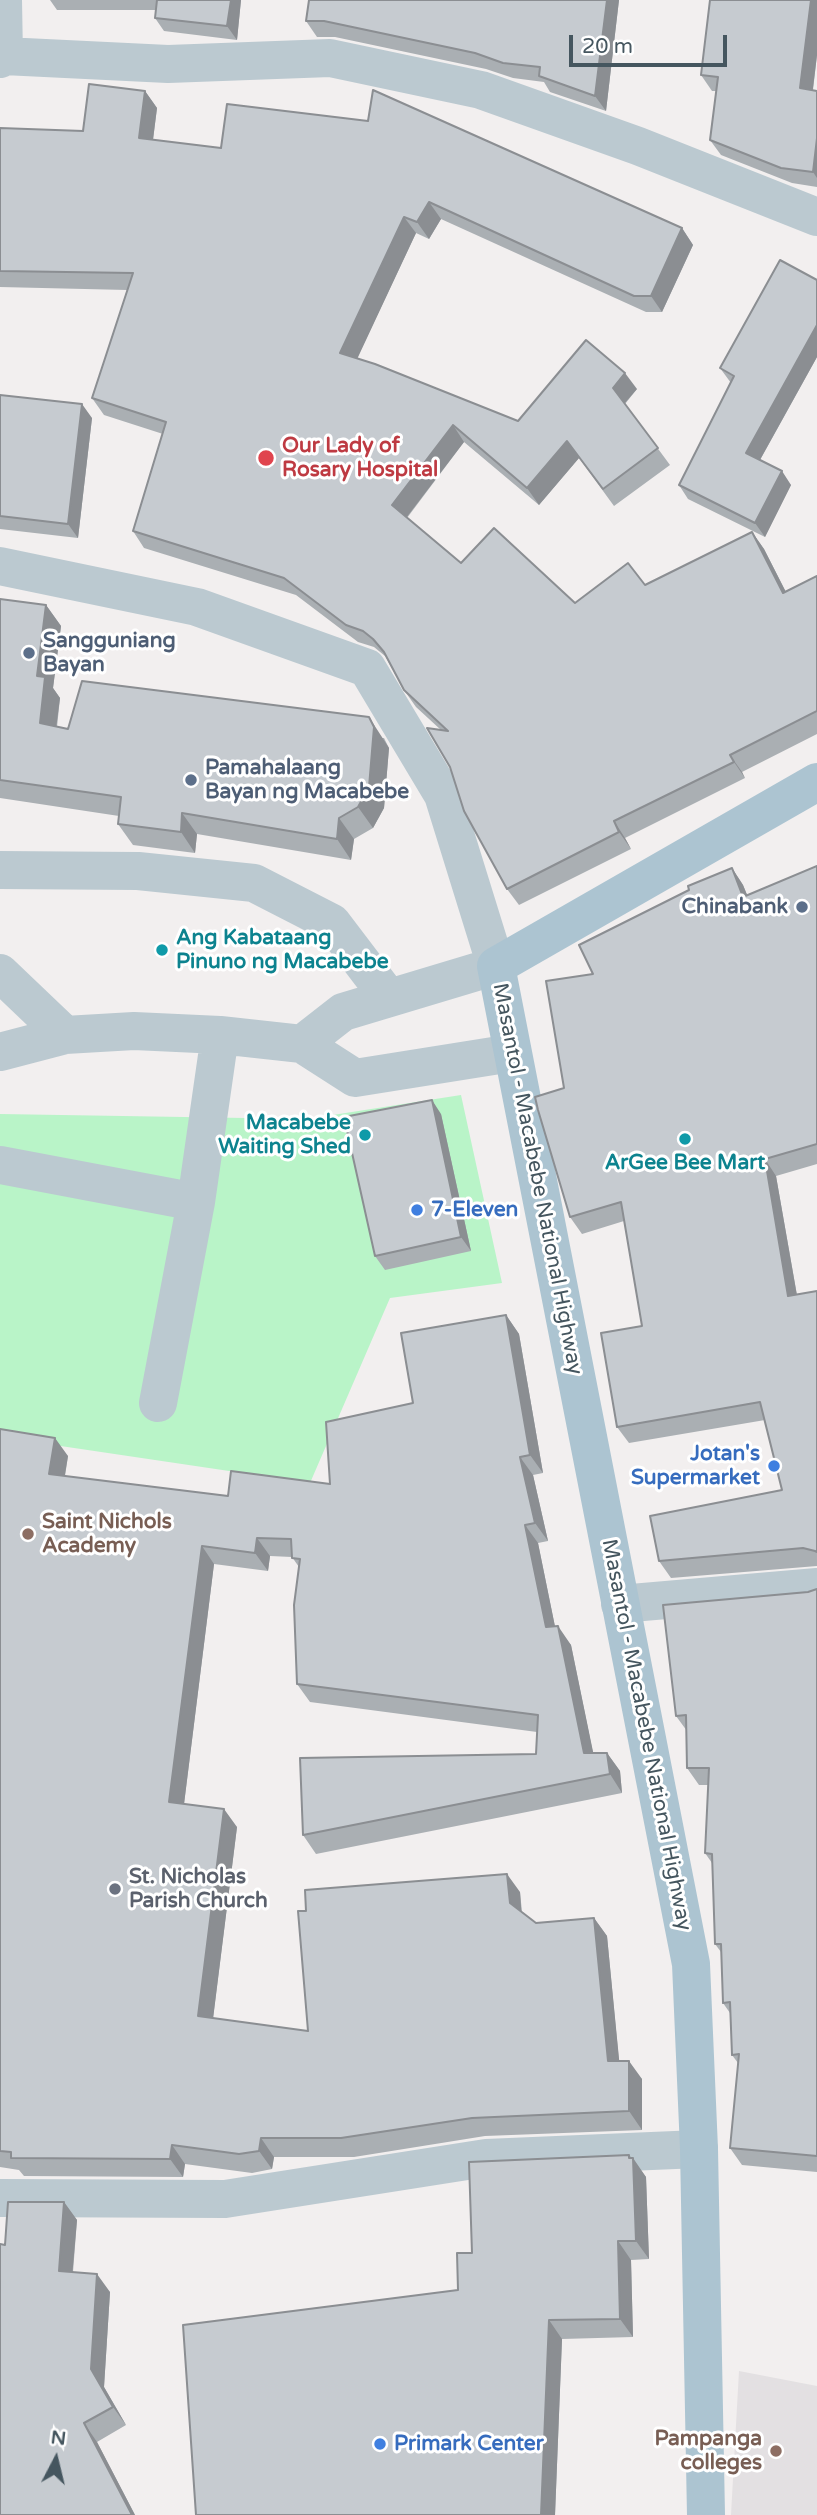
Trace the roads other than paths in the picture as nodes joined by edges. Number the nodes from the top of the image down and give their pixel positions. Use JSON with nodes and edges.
{"nodes":[{"id":1,"x":4,"y":0,"type":"edge"},
{"id":2,"x":2,"y":57,"type":"edge"},
{"id":3,"x":817,"y":217,"type":"edge"},
{"id":4,"x":0,"y":566,"type":"edge"},
{"id":5,"x":817,"y":782,"type":"edge"},
{"id":6,"x":0,"y":870,"type":"edge"},
{"id":7,"x":496,"y":966,"type":"junction"},
{"id":8,"x":0,"y":973,"type":"edge"},
{"id":9,"x":389,"y":998,"type":"junction"},
{"id":10,"x":65,"y":1035,"type":"junction"},
{"id":11,"x":220,"y":1035,"type":"junction"},
{"id":12,"x":302,"y":1044,"type":"junction"},
{"id":13,"x":0,"y":1052,"type":"edge"},
{"id":14,"x":512,"y":1053,"type":"junction"},
{"id":15,"x":0,"y":1165,"type":"edge"},
{"id":16,"x":196,"y":1202,"type":"junction"},
{"id":17,"x":158,"y":1403,"type":"dead end"},
{"id":18,"x":817,"y":1587,"type":"edge"},
{"id":19,"x":620,"y":1604,"type":"junction"},
{"id":20,"x":699,"y":2149,"type":"junction"},
{"id":21,"x":0,"y":2198,"type":"edge"},
{"id":22,"x":706,"y":2515,"type":"edge"}],
"edges":[{"from":1,"to":2,"type":"street"},
{"from":2,"to":3,"type":"street"},
{"from":4,"to":7,"type":"street"},
{"from":5,"to":7,"type":"main road"},
{"from":6,"to":9,"type":"street"},
{"from":7,"to":9,"type":"street"},
{"from":7,"to":14,"type":"main road","name":"Masantol - Macabebe National Highway"},
{"from":8,"to":10,"type":"street"},
{"from":9,"to":12,"type":"street"},
{"from":10,"to":11,"type":"street"},
{"from":10,"to":13,"type":"street"},
{"from":11,"to":12,"type":"street"},
{"from":11,"to":16,"type":"street"},
{"from":12,"to":14,"type":"street"},
{"from":14,"to":19,"type":"main road","name":"Masantol - Macabebe National Highway"},
{"from":15,"to":16,"type":"street"},
{"from":16,"to":17,"type":"street"},
{"from":18,"to":19,"type":"street"},
{"from":19,"to":20,"type":"main road","name":"Masantol - Macabebe National Highway"},
{"from":20,"to":21,"type":"street"},
{"from":20,"to":22,"type":"main road","name":"Masantol - Macabebe National Highway"}]}
